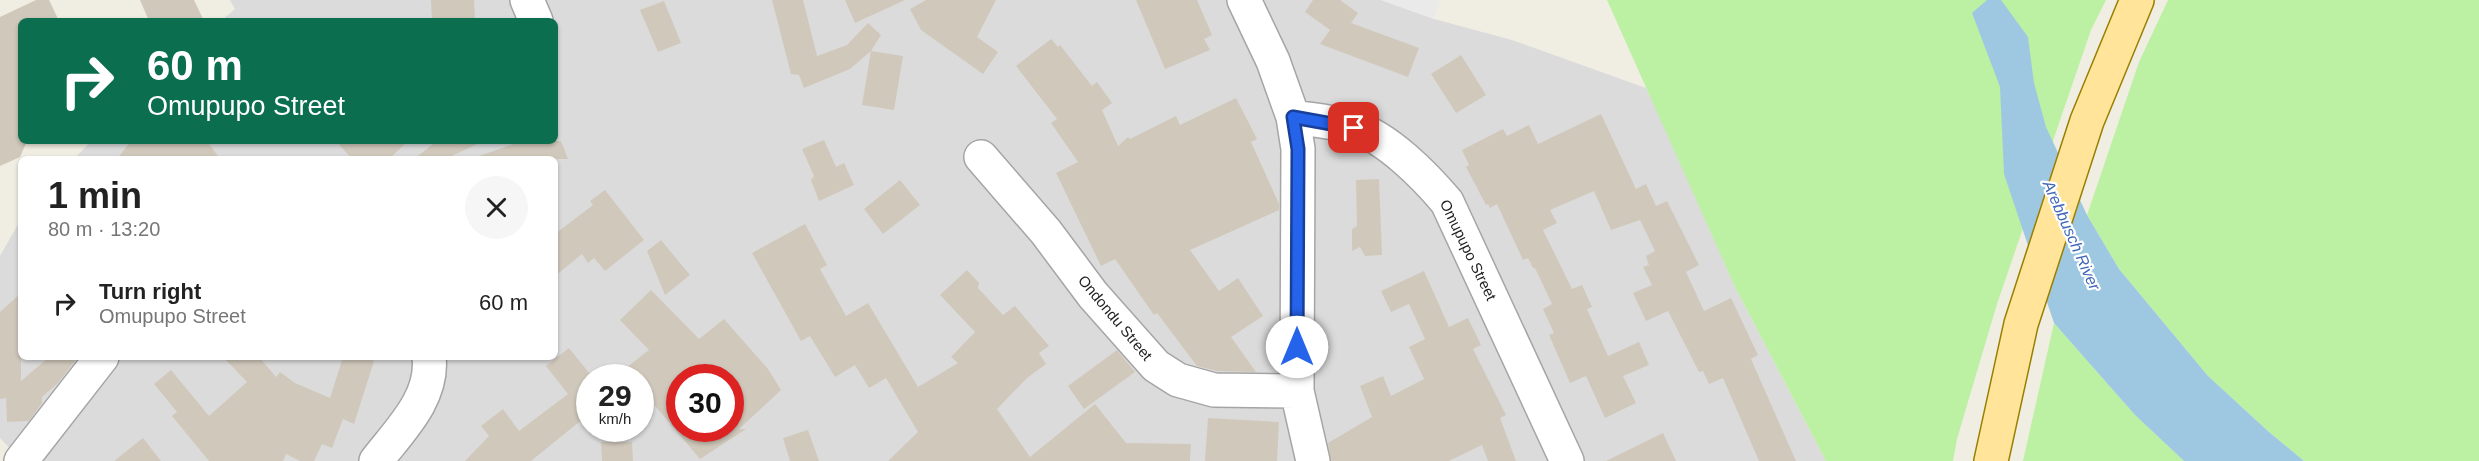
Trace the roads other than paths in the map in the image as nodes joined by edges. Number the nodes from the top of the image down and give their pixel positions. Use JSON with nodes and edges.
{"nodes":[{"id":1,"x":527,"y":0,"type":"edge"},
{"id":2,"x":1244,"y":0,"type":"edge"},
{"id":3,"x":2137,"y":0,"type":"edge"},
{"id":4,"x":535,"y":18,"type":"edge"},
{"id":5,"x":1293,"y":117,"type":"junction"},
{"id":6,"x":981,"y":157,"type":"dead end"},
{"id":7,"x":100,"y":360,"type":"edge"},
{"id":8,"x":429,"y":360,"type":"edge"},
{"id":9,"x":1297,"y":390,"type":"junction"},
{"id":10,"x":21,"y":461,"type":"edge"},
{"id":11,"x":376,"y":461,"type":"edge"},
{"id":12,"x":1313,"y":461,"type":"edge"},
{"id":13,"x":1567,"y":461,"type":"edge"},
{"id":14,"x":1991,"y":461,"type":"edge"}],
"edges":[{"from":1,"to":4,"type":"street"},
{"from":2,"to":5,"type":"street"},
{"from":3,"to":14,"type":"main road"},
{"from":5,"to":9,"type":"street"},
{"from":5,"to":13,"type":"street","name":"Omupupo Street"},
{"from":6,"to":9,"type":"street","name":"Ondondu Street"},
{"from":7,"to":10,"type":"street"},
{"from":8,"to":11,"type":"street"},
{"from":9,"to":12,"type":"street"}]}
